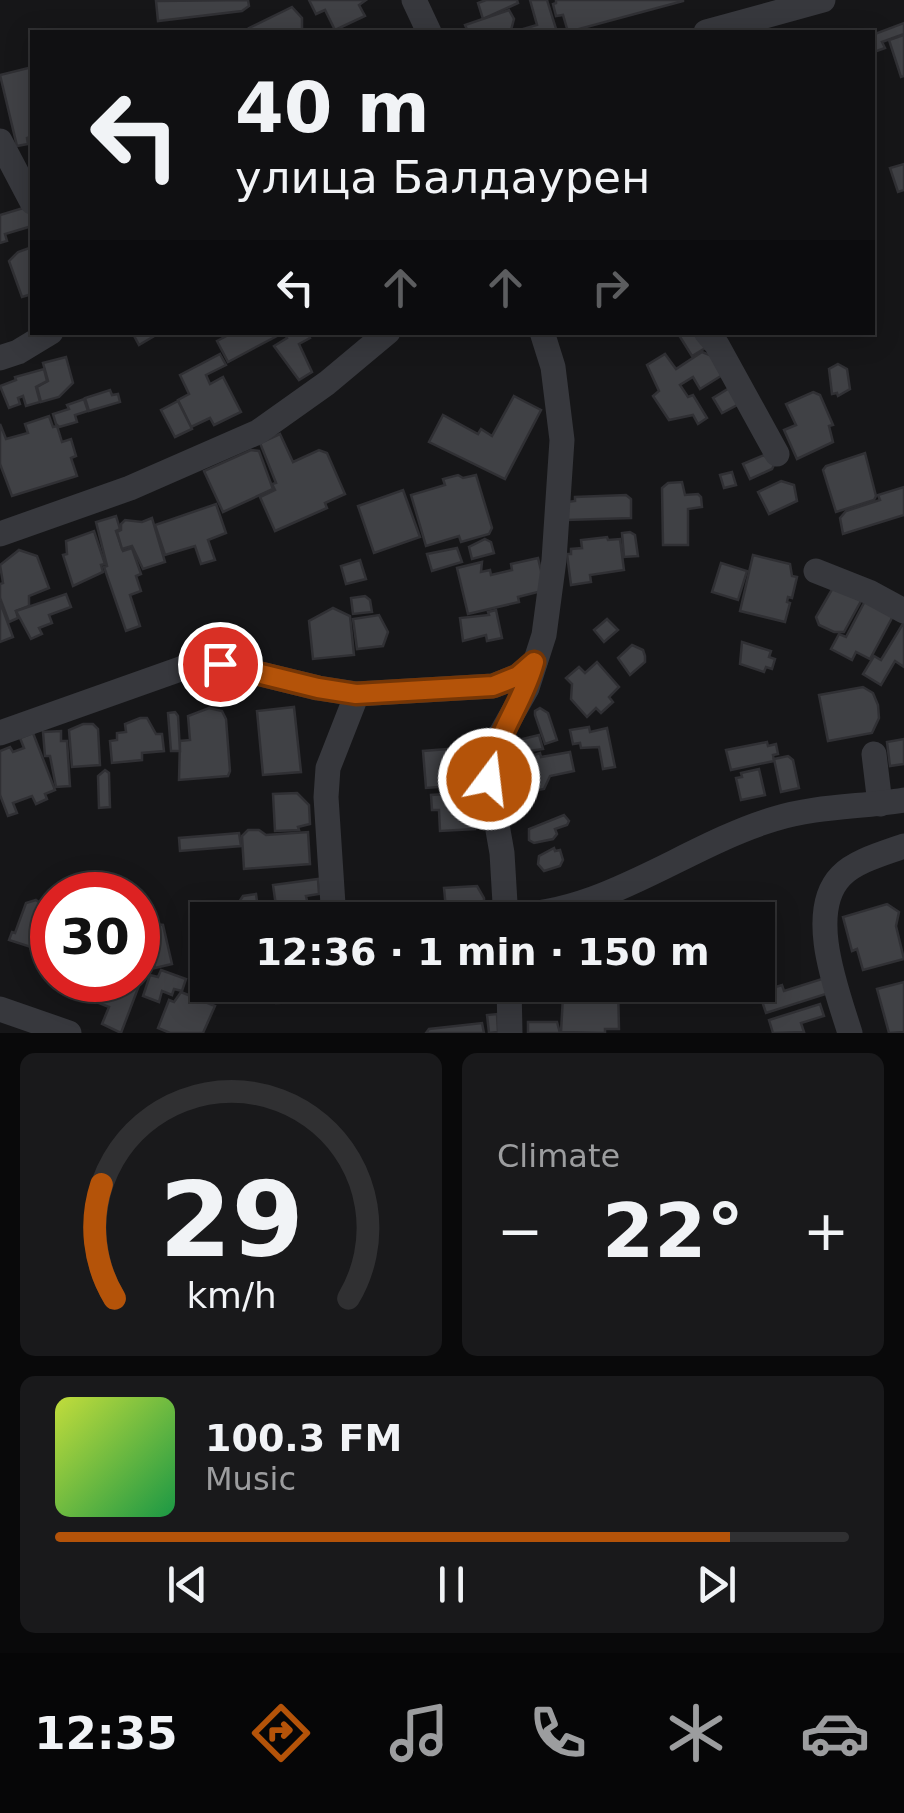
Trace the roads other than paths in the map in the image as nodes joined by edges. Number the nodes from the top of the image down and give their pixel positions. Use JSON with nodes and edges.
{"nodes":[{"id":1,"x":414,"y":0,"type":"edge"},
{"id":2,"x":822,"y":0,"type":"edge"},
{"id":3,"x":428,"y":30,"type":"edge"},
{"id":4,"x":713,"y":30,"type":"edge"},
{"id":5,"x":0,"y":142,"type":"edge"},
{"id":6,"x":30,"y":198,"type":"edge"},
{"id":7,"x":46,"y":335,"type":"edge"},
{"id":8,"x":384,"y":335,"type":"edge"},
{"id":9,"x":543,"y":335,"type":"edge"},
{"id":10,"x":709,"y":335,"type":"edge"},
{"id":11,"x":0,"y":358,"type":"edge"},
{"id":12,"x":777,"y":454,"type":"dead end"},
{"id":13,"x":0,"y":534,"type":"edge"},
{"id":14,"x":816,"y":571,"type":"dead end"},
{"id":15,"x":904,"y":611,"type":"edge"},
{"id":16,"x":534,"y":662,"type":"junction"},
{"id":17,"x":356,"y":694,"type":"junction"},
{"id":18,"x":0,"y":733,"type":"edge"},
{"id":19,"x":874,"y":754,"type":"dead end"},
{"id":20,"x":892,"y":802,"type":"edge"},
{"id":21,"x":904,"y":846,"type":"edge"},
{"id":22,"x":333,"y":902,"type":"edge"},
{"id":23,"x":505,"y":902,"type":"edge"},
{"id":24,"x":584,"y":902,"type":"edge"},
{"id":25,"x":509,"y":1002,"type":"edge"},
{"id":26,"x":0,"y":1009,"type":"edge"},
{"id":27,"x":69,"y":1033,"type":"edge"},
{"id":28,"x":510,"y":1033,"type":"edge"},
{"id":29,"x":850,"y":1033,"type":"edge"}],
"edges":[{"from":1,"to":3,"type":"street"},
{"from":2,"to":4,"type":"street"},
{"from":5,"to":6,"type":"street"},
{"from":7,"to":11,"type":"street"},
{"from":8,"to":13,"type":"street"},
{"from":9,"to":16,"type":"street"},
{"from":10,"to":12,"type":"street"},
{"from":14,"to":15,"type":"street"},
{"from":16,"to":17,"type":"street"},
{"from":16,"to":23,"type":"street"},
{"from":17,"to":18,"type":"street"},
{"from":17,"to":22,"type":"street"},
{"from":19,"to":20,"type":"street"},
{"from":20,"to":24,"type":"street"},
{"from":21,"to":29,"type":"street"},
{"from":25,"to":28,"type":"street"},
{"from":26,"to":27,"type":"street"}]}
